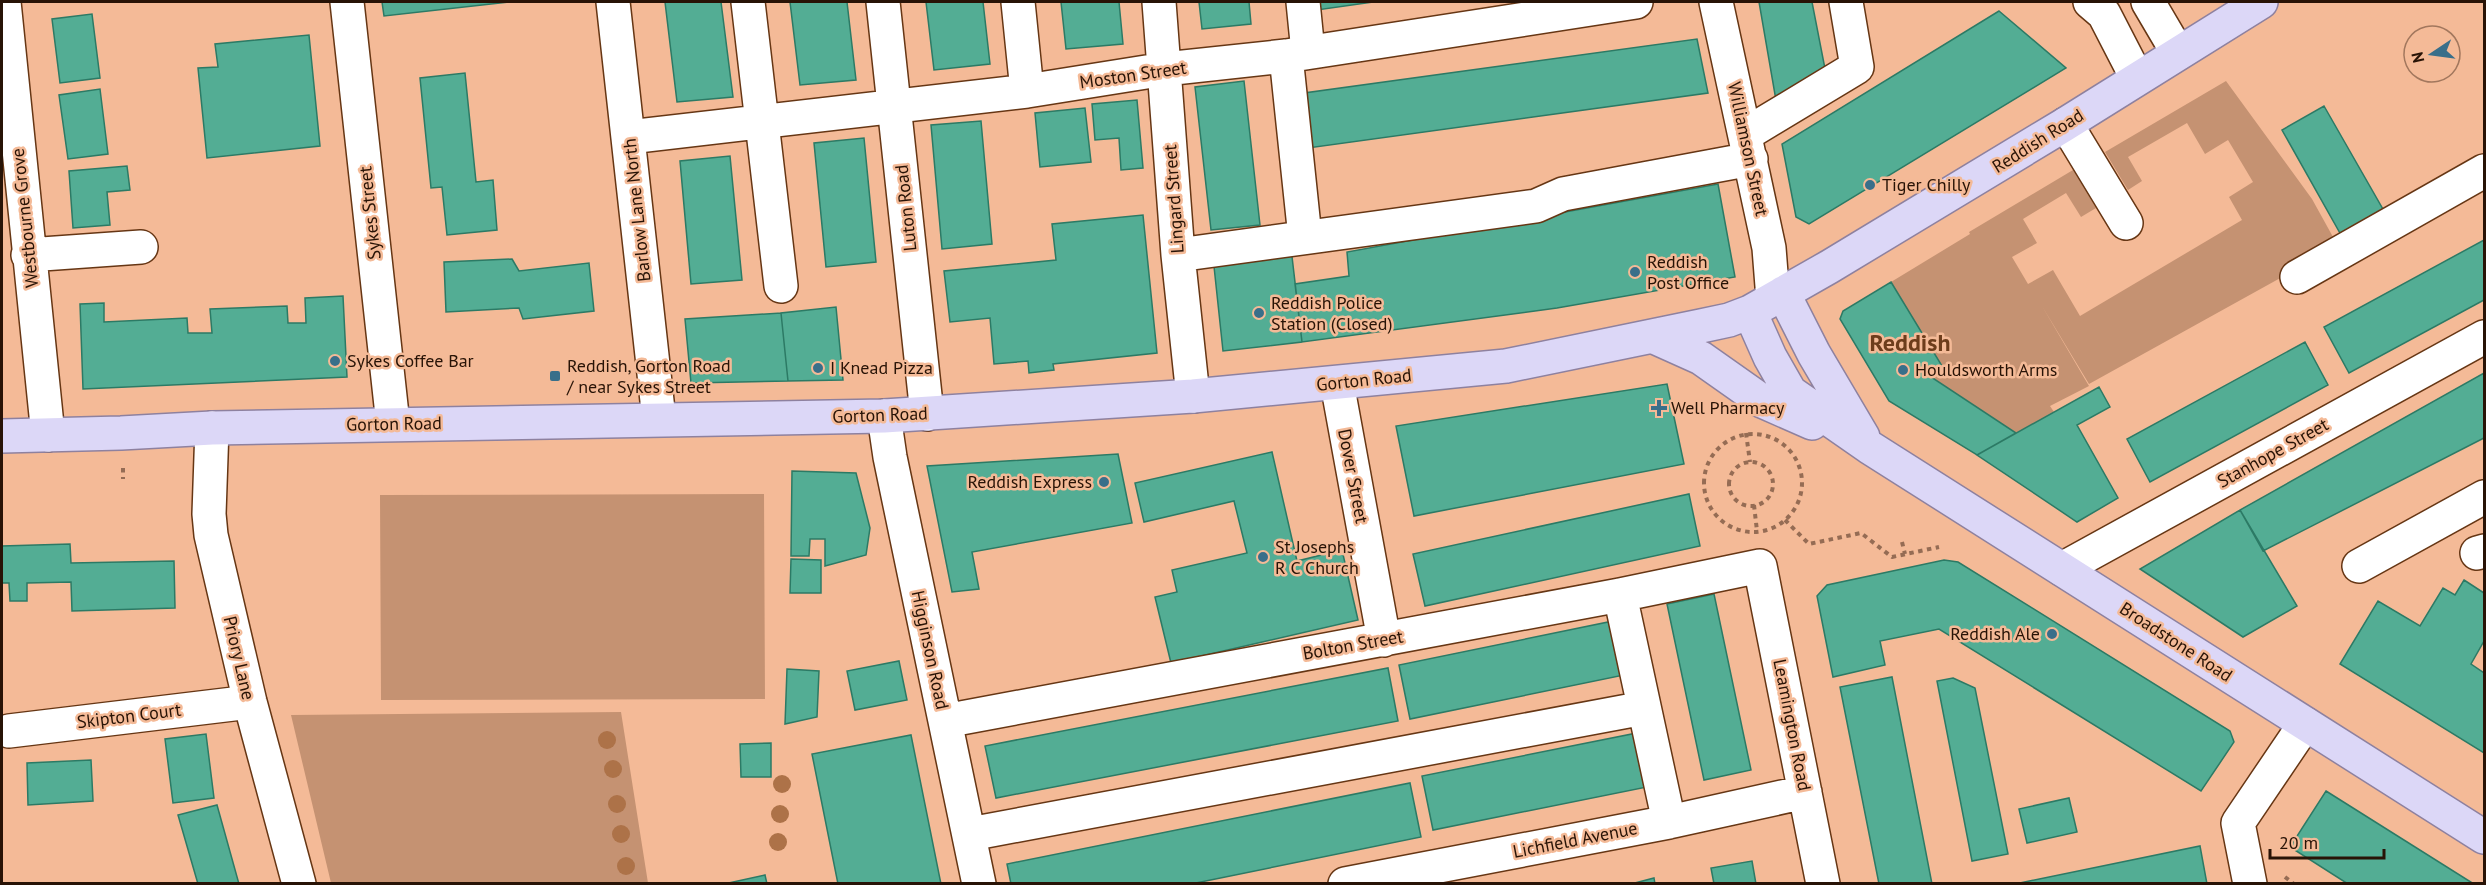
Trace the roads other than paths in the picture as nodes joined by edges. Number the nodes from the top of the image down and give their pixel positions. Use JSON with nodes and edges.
{"nodes":[{"id":1,"x":4,"y":2,"type":"edge"},
{"id":2,"x":347,"y":2,"type":"edge"},
{"id":3,"x":613,"y":2,"type":"edge"},
{"id":4,"x":748,"y":2,"type":"edge"},
{"id":5,"x":883,"y":2,"type":"edge"},
{"id":6,"x":1018,"y":2,"type":"edge"},
{"id":7,"x":1159,"y":2,"type":"edge"},
{"id":8,"x":1303,"y":2,"type":"edge"},
{"id":9,"x":1636,"y":2,"type":"edge"},
{"id":10,"x":1716,"y":2,"type":"edge"},
{"id":11,"x":1846,"y":2,"type":"edge"},
{"id":12,"x":2090,"y":2,"type":"edge"},
{"id":13,"x":2148,"y":2,"type":"edge"},
{"id":14,"x":2261,"y":2,"type":"edge"},
{"id":15,"x":2178,"y":52,"type":"junction"},
{"id":16,"x":1297,"y":54,"type":"junction"},
{"id":17,"x":1165,"y":69,"type":"junction"},
{"id":18,"x":2137,"y":78,"type":"junction"},
{"id":19,"x":1027,"y":91,"type":"junction"},
{"id":20,"x":895,"y":105,"type":"junction"},
{"id":21,"x":761,"y":121,"type":"junction"},
{"id":22,"x":2066,"y":124,"type":"junction"},
{"id":23,"x":629,"y":137,"type":"junction"},
{"id":24,"x":1748,"y":146,"type":"junction"},
{"id":25,"x":2484,"y":171,"type":"edge"},
{"id":26,"x":2126,"y":223,"type":"dead end"},
{"id":27,"x":1305,"y":237,"type":"junction"},
{"id":28,"x":141,"y":247,"type":"dead end"},
{"id":29,"x":28,"y":255,"type":"junction"},
{"id":30,"x":1178,"y":255,"type":"junction"},
{"id":31,"x":2297,"y":277,"type":"dead end"},
{"id":32,"x":781,"y":286,"type":"dead end"},
{"id":33,"x":1768,"y":301,"type":"junction"},
{"id":34,"x":1652,"y":336,"type":"junction"},
{"id":35,"x":2484,"y":338,"type":"edge"},
{"id":36,"x":1337,"y":383,"type":"junction"},
{"id":37,"x":1193,"y":396,"type":"junction"},
{"id":38,"x":927,"y":414,"type":"junction"},
{"id":39,"x":884,"y":416,"type":"junction"},
{"id":40,"x":659,"y":419,"type":"junction"},
{"id":41,"x":393,"y":424,"type":"junction"},
{"id":42,"x":212,"y":428,"type":"junction"},
{"id":43,"x":48,"y":435,"type":"junction"},
{"id":44,"x":2,"y":436,"type":"edge"},
{"id":45,"x":1869,"y":447,"type":"junction"},
{"id":46,"x":2484,"y":497,"type":"edge"},
{"id":47,"x":1760,"y":566,"type":"joint"},
{"id":48,"x":2359,"y":566,"type":"dead end"},
{"id":49,"x":2062,"y":569,"type":"junction"},
{"id":50,"x":1620,"y":596,"type":"junction"},
{"id":51,"x":1384,"y":640,"type":"junction"},
{"id":52,"x":250,"y":702,"type":"junction"},
{"id":53,"x":1644,"y":708,"type":"junction"},
{"id":54,"x":945,"y":720,"type":"junction"},
{"id":55,"x":2305,"y":724,"type":"junction"},
{"id":56,"x":9,"y":730,"type":"dead end"},
{"id":57,"x":1805,"y":792,"type":"junction"},
{"id":58,"x":1669,"y":822,"type":"junction"},
{"id":59,"x":970,"y":834,"type":"junction"},
{"id":60,"x":2484,"y":837,"type":"edge"},
{"id":61,"x":299,"y":884,"type":"edge"},
{"id":62,"x":979,"y":884,"type":"edge"},
{"id":63,"x":1344,"y":884,"type":"edge"},
{"id":64,"x":1822,"y":884,"type":"edge"},
{"id":65,"x":2250,"y":884,"type":"edge"}],
"edges":[{"from":1,"to":29,"type":"street","name":"Westbourne Grove"},
{"from":2,"to":41,"type":"street","name":"Sykes Street"},
{"from":3,"to":23,"type":"street","name":"Barlow Lane North"},
{"from":4,"to":21,"type":"street"},
{"from":5,"to":20,"type":"street","name":"Luton Road"},
{"from":6,"to":19,"type":"street"},
{"from":7,"to":17,"type":"street","name":"Lingard Street"},
{"from":8,"to":16,"type":"street"},
{"from":9,"to":16,"type":"street","name":"Moston Street"},
{"from":10,"to":24,"type":"street","name":"Williamson Street"},
{"from":11,"to":24,"type":"street"},
{"from":12,"to":18,"type":"street"},
{"from":13,"to":15,"type":"street"},
{"from":14,"to":15,"type":"main road","name":"Reddish Road"},
{"from":15,"to":18,"type":"main road","name":"Reddish Road"},
{"from":16,"to":17,"type":"street","name":"Moston Street"},
{"from":16,"to":27,"type":"street"},
{"from":17,"to":19,"type":"street","name":"Moston Street"},
{"from":17,"to":30,"type":"street","name":"Lingard Street"},
{"from":18,"to":22,"type":"main road","name":"Reddish Road"},
{"from":19,"to":20,"type":"street","name":"Moston Street"},
{"from":20,"to":21,"type":"street","name":"Moston Street"},
{"from":20,"to":38,"type":"street","name":"Luton Road"},
{"from":21,"to":23,"type":"street","name":"Moston Street"},
{"from":21,"to":32,"type":"street"},
{"from":22,"to":26,"type":"street"},
{"from":22,"to":33,"type":"main road","name":"Reddish Road"},
{"from":23,"to":40,"type":"street","name":"Barlow Lane North"},
{"from":24,"to":27,"type":"street"},
{"from":24,"to":33,"type":"street","name":"Williamson Street"},
{"from":25,"to":31,"type":"street"},
{"from":27,"to":30,"type":"street"},
{"from":28,"to":29,"type":"street"},
{"from":29,"to":43,"type":"street","name":"Westbourne Grove"},
{"from":30,"to":37,"type":"street","name":"Lingard Street"},
{"from":33,"to":34,"type":"main road","name":"Gorton Road"},
{"from":33,"to":45,"type":"main road","name":"Broadstone Road"},
{"from":34,"to":36,"type":"main road","name":"Gorton Road"},
{"from":34,"to":45,"type":"main road"},
{"from":35,"to":49,"type":"street","name":"Stanhope Street"},
{"from":36,"to":37,"type":"main road","name":"Gorton Road"},
{"from":36,"to":51,"type":"street","name":"Dover Street"},
{"from":37,"to":38,"type":"main road","name":"Gorton Road"},
{"from":38,"to":39,"type":"main road","name":"Gorton Road"},
{"from":39,"to":40,"type":"main road","name":"Gorton Road"},
{"from":39,"to":54,"type":"street","name":"Higginson Road"},
{"from":40,"to":41,"type":"main road","name":"Gorton Road"},
{"from":41,"to":42,"type":"main road","name":"Gorton Road"},
{"from":42,"to":43,"type":"main road","name":"Gorton Road"},
{"from":42,"to":52,"type":"street","name":"Priory Lane"},
{"from":43,"to":44,"type":"main road","name":"Gorton Road"},
{"from":45,"to":49,"type":"main road","name":"Broadstone Road"},
{"from":46,"to":48,"type":"street"},
{"from":47,"to":50,"type":"street","name":"Bolton Street"},
{"from":47,"to":57,"type":"street","name":"Leamington Road"},
{"from":49,"to":55,"type":"main road","name":"Broadstone Road"},
{"from":50,"to":51,"type":"street","name":"Bolton Street"},
{"from":50,"to":53,"type":"street"},
{"from":51,"to":54,"type":"street","name":"Bolton Street"},
{"from":52,"to":56,"type":"street","name":"Skipton Court"},
{"from":52,"to":61,"type":"street","name":"Priory Lane"},
{"from":53,"to":58,"type":"street"},
{"from":53,"to":59,"type":"street"},
{"from":54,"to":59,"type":"street","name":"Higginson Road"},
{"from":55,"to":60,"type":"main road","name":"Broadstone Road"},
{"from":55,"to":65,"type":"street"},
{"from":57,"to":58,"type":"street","name":"Lichfield Avenue"},
{"from":57,"to":64,"type":"street","name":"Leamington Road"},
{"from":58,"to":63,"type":"street","name":"Lichfield Avenue"},
{"from":59,"to":62,"type":"street","name":"Higginson Road"}]}
